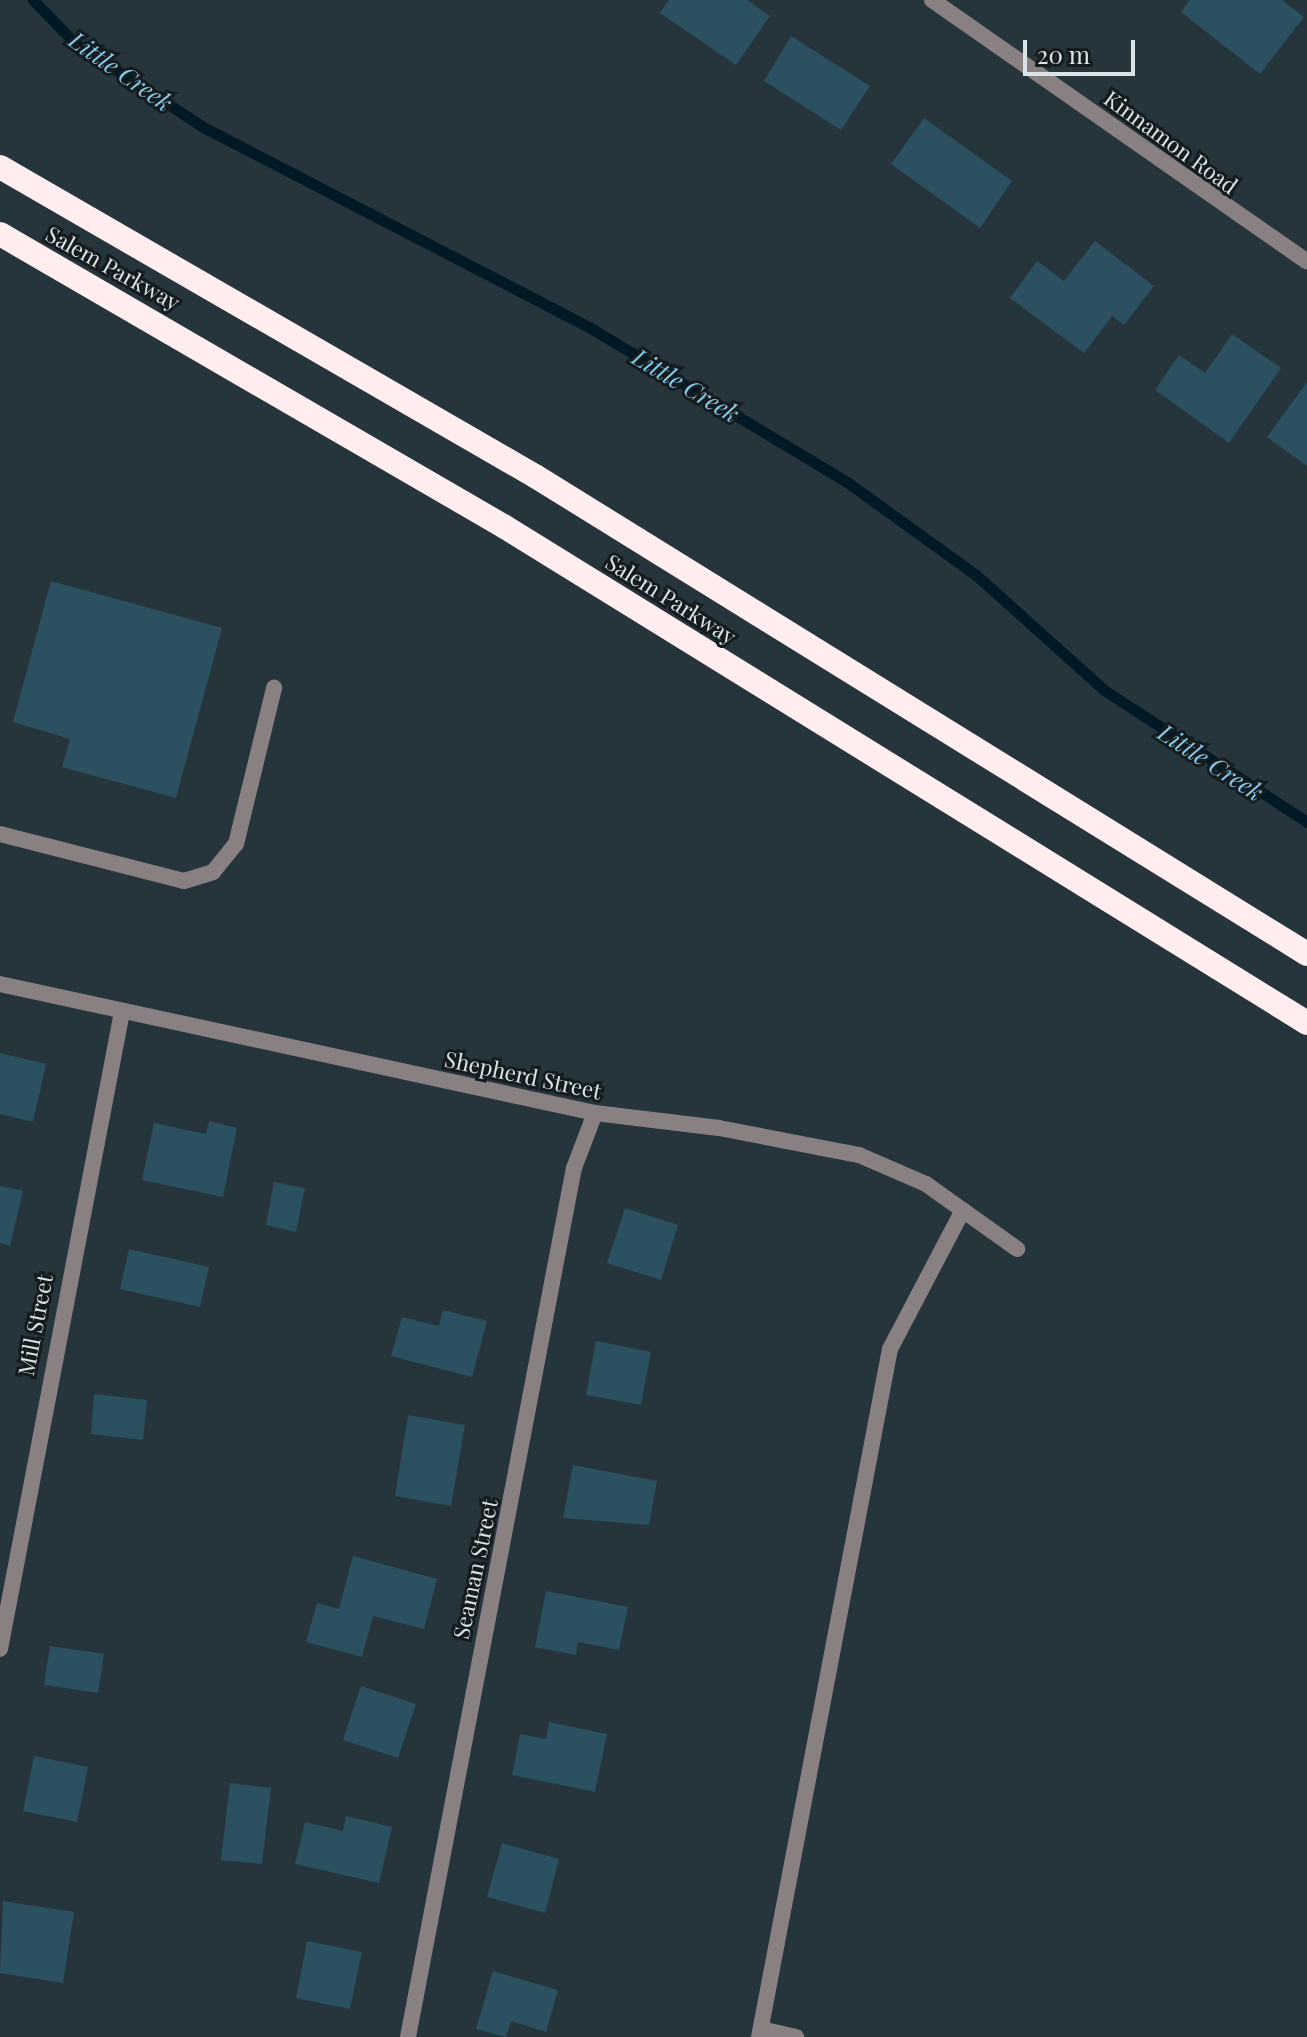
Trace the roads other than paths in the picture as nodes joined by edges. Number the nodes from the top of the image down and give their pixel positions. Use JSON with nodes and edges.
{"nodes":[{"id":1,"x":932,"y":0,"type":"edge"},
{"id":2,"x":0,"y":167,"type":"edge"},
{"id":3,"x":0,"y":234,"type":"edge"},
{"id":4,"x":1307,"y":262,"type":"edge"},
{"id":5,"x":274,"y":688,"type":"dead end"},
{"id":6,"x":0,"y":834,"type":"edge"},
{"id":7,"x":1307,"y":954,"type":"edge"},
{"id":8,"x":0,"y":984,"type":"edge"},
{"id":9,"x":122,"y":1012,"type":"junction"},
{"id":10,"x":1307,"y":1023,"type":"edge"},
{"id":11,"x":595,"y":1113,"type":"junction"},
{"id":12,"x":963,"y":1210,"type":"junction"},
{"id":13,"x":1017,"y":1249,"type":"dead end"},
{"id":14,"x":0,"y":1649,"type":"edge"},
{"id":15,"x":760,"y":2033,"type":"edge"},
{"id":16,"x":408,"y":2037,"type":"edge"},
{"id":17,"x":796,"y":2037,"type":"edge"}],
"edges":[{"from":1,"to":4,"type":"street","name":"Kinnamon Road"},
{"from":2,"to":7,"type":"highway","name":"Salem Parkway"},
{"from":3,"to":10,"type":"highway","name":"Salem Parkway"},
{"from":5,"to":6,"type":"street"},
{"from":8,"to":9,"type":"street","name":"Shepherd Street"},
{"from":9,"to":11,"type":"street","name":"Shepherd Street"},
{"from":9,"to":14,"type":"street","name":"Mill Street"},
{"from":11,"to":12,"type":"street","name":"Shepherd Street"},
{"from":11,"to":16,"type":"street","name":"Seaman Street"},
{"from":12,"to":13,"type":"street","name":"Shepherd Street"},
{"from":12,"to":15,"type":"street"},
{"from":15,"to":17,"type":"street"}]}
